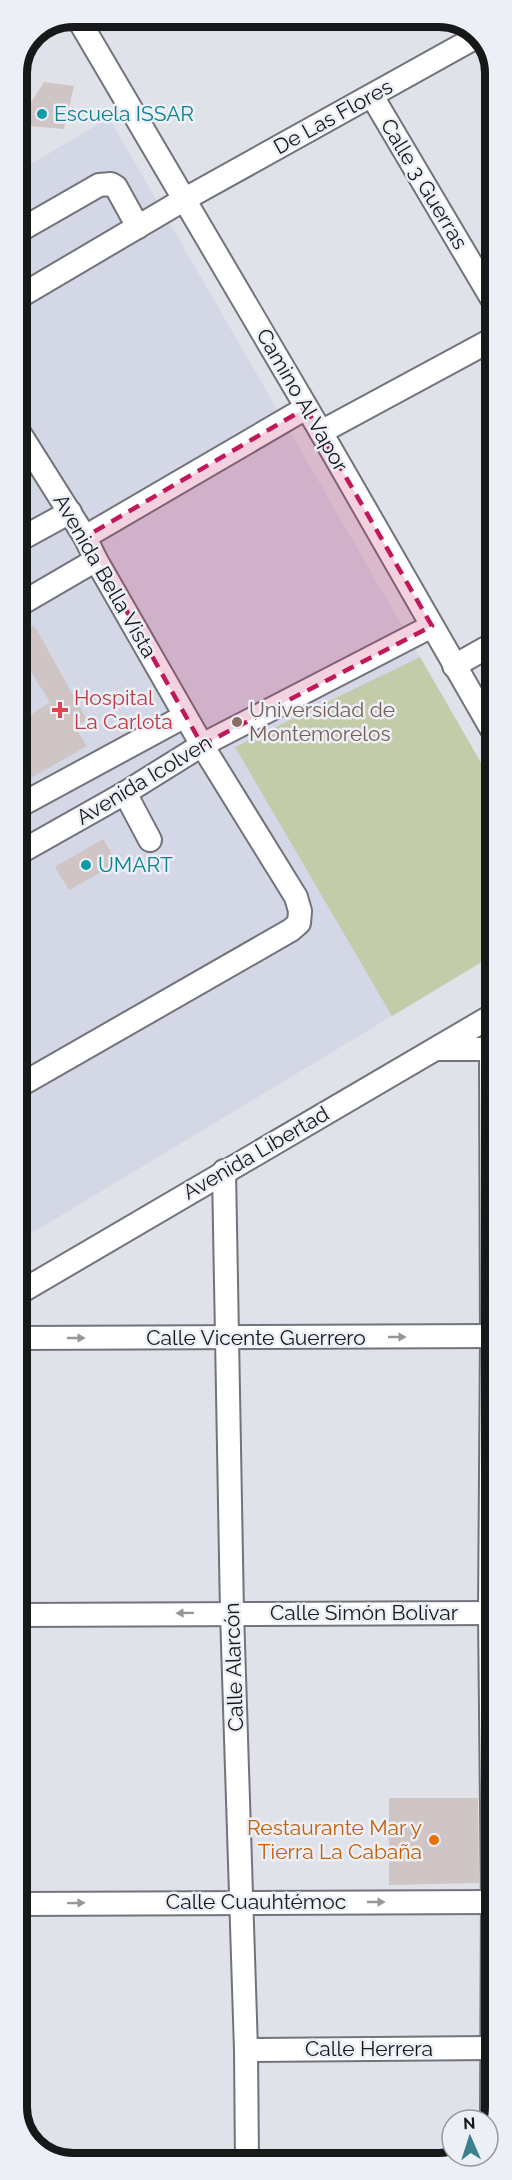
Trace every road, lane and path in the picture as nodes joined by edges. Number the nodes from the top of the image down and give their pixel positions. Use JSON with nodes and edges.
{"nodes":[{"id":1,"x":83,"y":27,"type":"edge"},
{"id":2,"x":471,"y":40,"type":"edge"},
{"id":3,"x":372,"y":96,"type":"junction"},
{"id":4,"x":185,"y":199,"type":"junction"},
{"id":5,"x":27,"y":226,"type":"edge"},
{"id":6,"x":138,"y":227,"type":"junction"},
{"id":7,"x":485,"y":287,"type":"edge"},
{"id":8,"x":27,"y":292,"type":"edge"},
{"id":9,"x":485,"y":343,"type":"edge"},
{"id":10,"x":306,"y":408,"type":"junction"},
{"id":11,"x":321,"y":432,"type":"junction"},
{"id":12,"x":27,"y":445,"type":"edge"},
{"id":13,"x":69,"y":512,"type":"junction"},
{"id":14,"x":27,"y":533,"type":"edge"},
{"id":15,"x":85,"y":537,"type":"junction"},
{"id":16,"x":96,"y":561,"type":"junction"},
{"id":17,"x":27,"y":600,"type":"edge"},
{"id":18,"x":432,"y":626,"type":"junction"},
{"id":19,"x":485,"y":649,"type":"edge"},
{"id":20,"x":454,"y":666,"type":"junction"},
{"id":21,"x":185,"y":716,"type":"junction"},
{"id":22,"x":485,"y":718,"type":"edge"},
{"id":23,"x":202,"y":745,"type":"junction"},
{"id":24,"x":125,"y":793,"type":"junction"},
{"id":25,"x":27,"y":802,"type":"edge"},
{"id":26,"x":150,"y":840,"type":"dead end"},
{"id":27,"x":27,"y":848,"type":"edge"},
{"id":28,"x":485,"y":1020,"type":"edge"},
{"id":29,"x":436,"y":1049,"type":"junction"},
{"id":30,"x":485,"y":1049,"type":"edge"},
{"id":31,"x":27,"y":1081,"type":"edge"},
{"id":32,"x":224,"y":1171,"type":"junction"},
{"id":33,"x":27,"y":1287,"type":"edge"},
{"id":34,"x":485,"y":1336,"type":"edge"},
{"id":35,"x":27,"y":1338,"type":"edge"},
{"id":36,"x":228,"y":1339,"type":"junction"},
{"id":37,"x":232,"y":1613,"type":"junction"},
{"id":38,"x":485,"y":1613,"type":"edge"},
{"id":39,"x":27,"y":1615,"type":"edge"},
{"id":40,"x":242,"y":1902,"type":"junction"},
{"id":41,"x":485,"y":1902,"type":"edge"},
{"id":42,"x":27,"y":1904,"type":"edge"},
{"id":43,"x":485,"y":2048,"type":"edge"},
{"id":44,"x":246,"y":2050,"type":"junction"},
{"id":45,"x":247,"y":2153,"type":"edge"}],
"edges":[{"from":1,"to":4,"type":"street","name":"Camino Al Vapor"},
{"from":2,"to":3,"type":"street","name":"De Las Flores"},
{"from":3,"to":4,"type":"street","name":"De Las Flores"},
{"from":3,"to":7,"type":"street","name":"Calle 3 Guerras"},
{"from":4,"to":6,"type":"street","name":"De Las Flores"},
{"from":4,"to":10,"type":"street","name":"Camino Al Vapor"},
{"from":5,"to":6,"type":"street"},
{"from":6,"to":8,"type":"street","name":"De Las Flores"},
{"from":9,"to":11,"type":"street"},
{"from":10,"to":11,"type":"street","name":"Camino Al Vapor"},
{"from":10,"to":15,"type":"street"},
{"from":11,"to":18,"type":"street","name":"Camino Al Vapor"},
{"from":12,"to":13,"type":"street","name":"Avenida Bella Vista"},
{"from":13,"to":14,"type":"street"},
{"from":13,"to":15,"type":"street","name":"Avenida Bella Vista"},
{"from":15,"to":16,"type":"street","name":"Avenida Bella Vista"},
{"from":16,"to":17,"type":"street"},
{"from":16,"to":21,"type":"street","name":"Avenida Bella Vista"},
{"from":18,"to":20,"type":"street","name":"Camino Al Vapor"},
{"from":18,"to":23,"type":"street","name":"Avenida Icolven"},
{"from":19,"to":20,"type":"street"},
{"from":20,"to":22,"type":"street","name":"Camino Al Vapor"},
{"from":21,"to":23,"type":"street","name":"Avenida Bella Vista"},
{"from":21,"to":25,"type":"street"},
{"from":23,"to":24,"type":"street","name":"Avenida Icolven"},
{"from":23,"to":31,"type":"street","name":"Avenida Bella Vista"},
{"from":24,"to":26,"type":"street"},
{"from":24,"to":27,"type":"street","name":"Avenida Icolven"},
{"from":28,"to":29,"type":"street","name":"Avenida Libertad"},
{"from":29,"to":30,"type":"street"},
{"from":29,"to":32,"type":"street","name":"Avenida Libertad"},
{"from":32,"to":33,"type":"street","name":"Avenida Libertad"},
{"from":32,"to":36,"type":"street","name":"Calle Alarcón"},
{"from":36,"to":34,"type":"street","name":"Calle Vicente Guerrero","one_way":true},
{"from":35,"to":36,"type":"street","name":"Calle Vicente Guerrero","one_way":true},
{"from":36,"to":37,"type":"street","name":"Calle Alarcón"},
{"from":37,"to":38,"type":"street","name":"Calle Simón Bolívar"},
{"from":37,"to":39,"type":"street","name":"Calle Simón Bolívar","one_way":true},
{"from":37,"to":40,"type":"street","name":"Calle Alarcón"},
{"from":40,"to":41,"type":"street","name":"Calle Cuauhtémoc","one_way":true},
{"from":42,"to":40,"type":"street","name":"Calle Cuauhtémoc","one_way":true},
{"from":40,"to":44,"type":"street","name":"Calle Alarcón"},
{"from":43,"to":44,"type":"street","name":"Calle Herrera"},
{"from":44,"to":45,"type":"street","name":"Calle Alarcón"}]}
